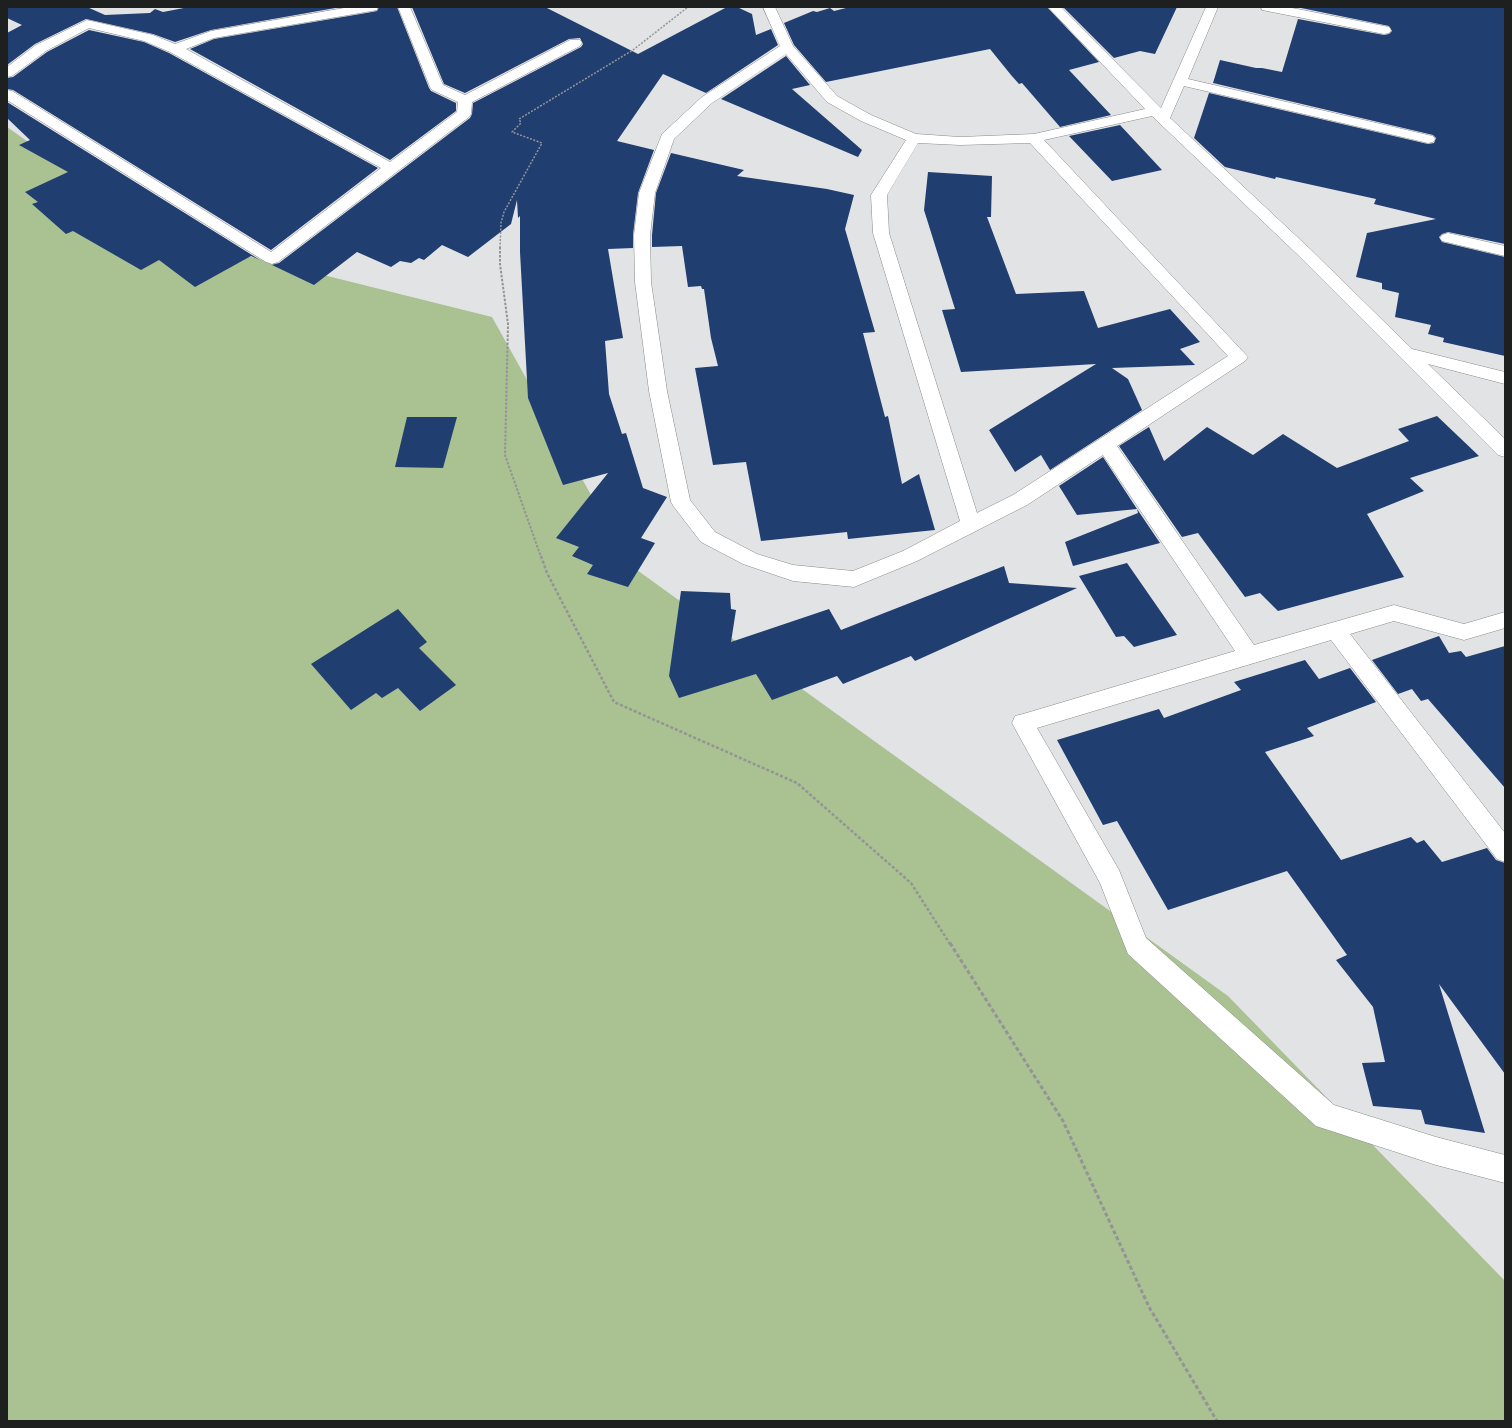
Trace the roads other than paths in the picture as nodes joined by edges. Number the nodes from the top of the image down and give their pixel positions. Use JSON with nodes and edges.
{"nodes":[{"id":1,"x":372,"y":7,"type":"edge"},
{"id":2,"x":404,"y":7,"type":"edge"},
{"id":3,"x":769,"y":7,"type":"edge"},
{"id":4,"x":1054,"y":7,"type":"edge"},
{"id":5,"x":1212,"y":7,"type":"edge"},
{"id":6,"x":1268,"y":7,"type":"edge"},
{"id":7,"x":1384,"y":30,"type":"dead end"},
{"id":8,"x":576,"y":43,"type":"dead end"},
{"id":9,"x":787,"y":47,"type":"junction"},
{"id":10,"x":174,"y":49,"type":"junction"},
{"id":11,"x":7,"y":74,"type":"edge"},
{"id":12,"x":1180,"y":81,"type":"junction"},
{"id":13,"x":7,"y":94,"type":"edge"},
{"id":14,"x":465,"y":100,"type":"junction"},
{"id":15,"x":1159,"y":115,"type":"junction"},
{"id":16,"x":914,"y":138,"type":"junction"},
{"id":17,"x":1034,"y":138,"type":"junction"},
{"id":18,"x":1428,"y":139,"type":"dead end"},
{"id":19,"x":390,"y":168,"type":"junction"},
{"id":20,"x":1448,"y":238,"type":"dead end"},
{"id":21,"x":1505,"y":252,"type":"edge"},
{"id":22,"x":1405,"y":352,"type":"junction"},
{"id":23,"x":1505,"y":378,"type":"edge"},
{"id":24,"x":1479,"y":424,"type":"junction"},
{"id":25,"x":1505,"y":431,"type":"edge"},
{"id":26,"x":1106,"y":444,"type":"junction"},
{"id":27,"x":1505,"y":450,"type":"edge"},
{"id":28,"x":971,"y":524,"type":"junction"},
{"id":29,"x":1505,"y":620,"type":"edge"},
{"id":30,"x":1336,"y":631,"type":"junction"},
{"id":31,"x":1249,"y":655,"type":"junction"},
{"id":32,"x":1505,"y":851,"type":"edge"},
{"id":33,"x":1505,"y":1169,"type":"edge"}],
"edges":[{"from":1,"to":10,"type":"street"},
{"from":2,"to":14,"type":"street"},
{"from":3,"to":9,"type":"street"},
{"from":4,"to":15,"type":"street"},
{"from":5,"to":12,"type":"street"},
{"from":6,"to":7,"type":"street"},
{"from":8,"to":14,"type":"street"},
{"from":9,"to":16,"type":"street"},
{"from":9,"to":28,"type":"street"},
{"from":10,"to":11,"type":"street"},
{"from":10,"to":19,"type":"street"},
{"from":12,"to":15,"type":"street"},
{"from":12,"to":18,"type":"street"},
{"from":13,"to":19,"type":"street"},
{"from":14,"to":19,"type":"street"},
{"from":15,"to":17,"type":"street"},
{"from":15,"to":22,"type":"street"},
{"from":16,"to":17,"type":"street"},
{"from":16,"to":28,"type":"street"},
{"from":17,"to":26,"type":"street"},
{"from":20,"to":21,"type":"street"},
{"from":22,"to":23,"type":"street"},
{"from":22,"to":24,"type":"street"},
{"from":24,"to":25,"type":"street"},
{"from":24,"to":27,"type":"street"},
{"from":26,"to":28,"type":"street"},
{"from":26,"to":31,"type":"street"},
{"from":29,"to":30,"type":"street"},
{"from":30,"to":31,"type":"street"},
{"from":30,"to":32,"type":"street"},
{"from":31,"to":33,"type":"street"}]}
